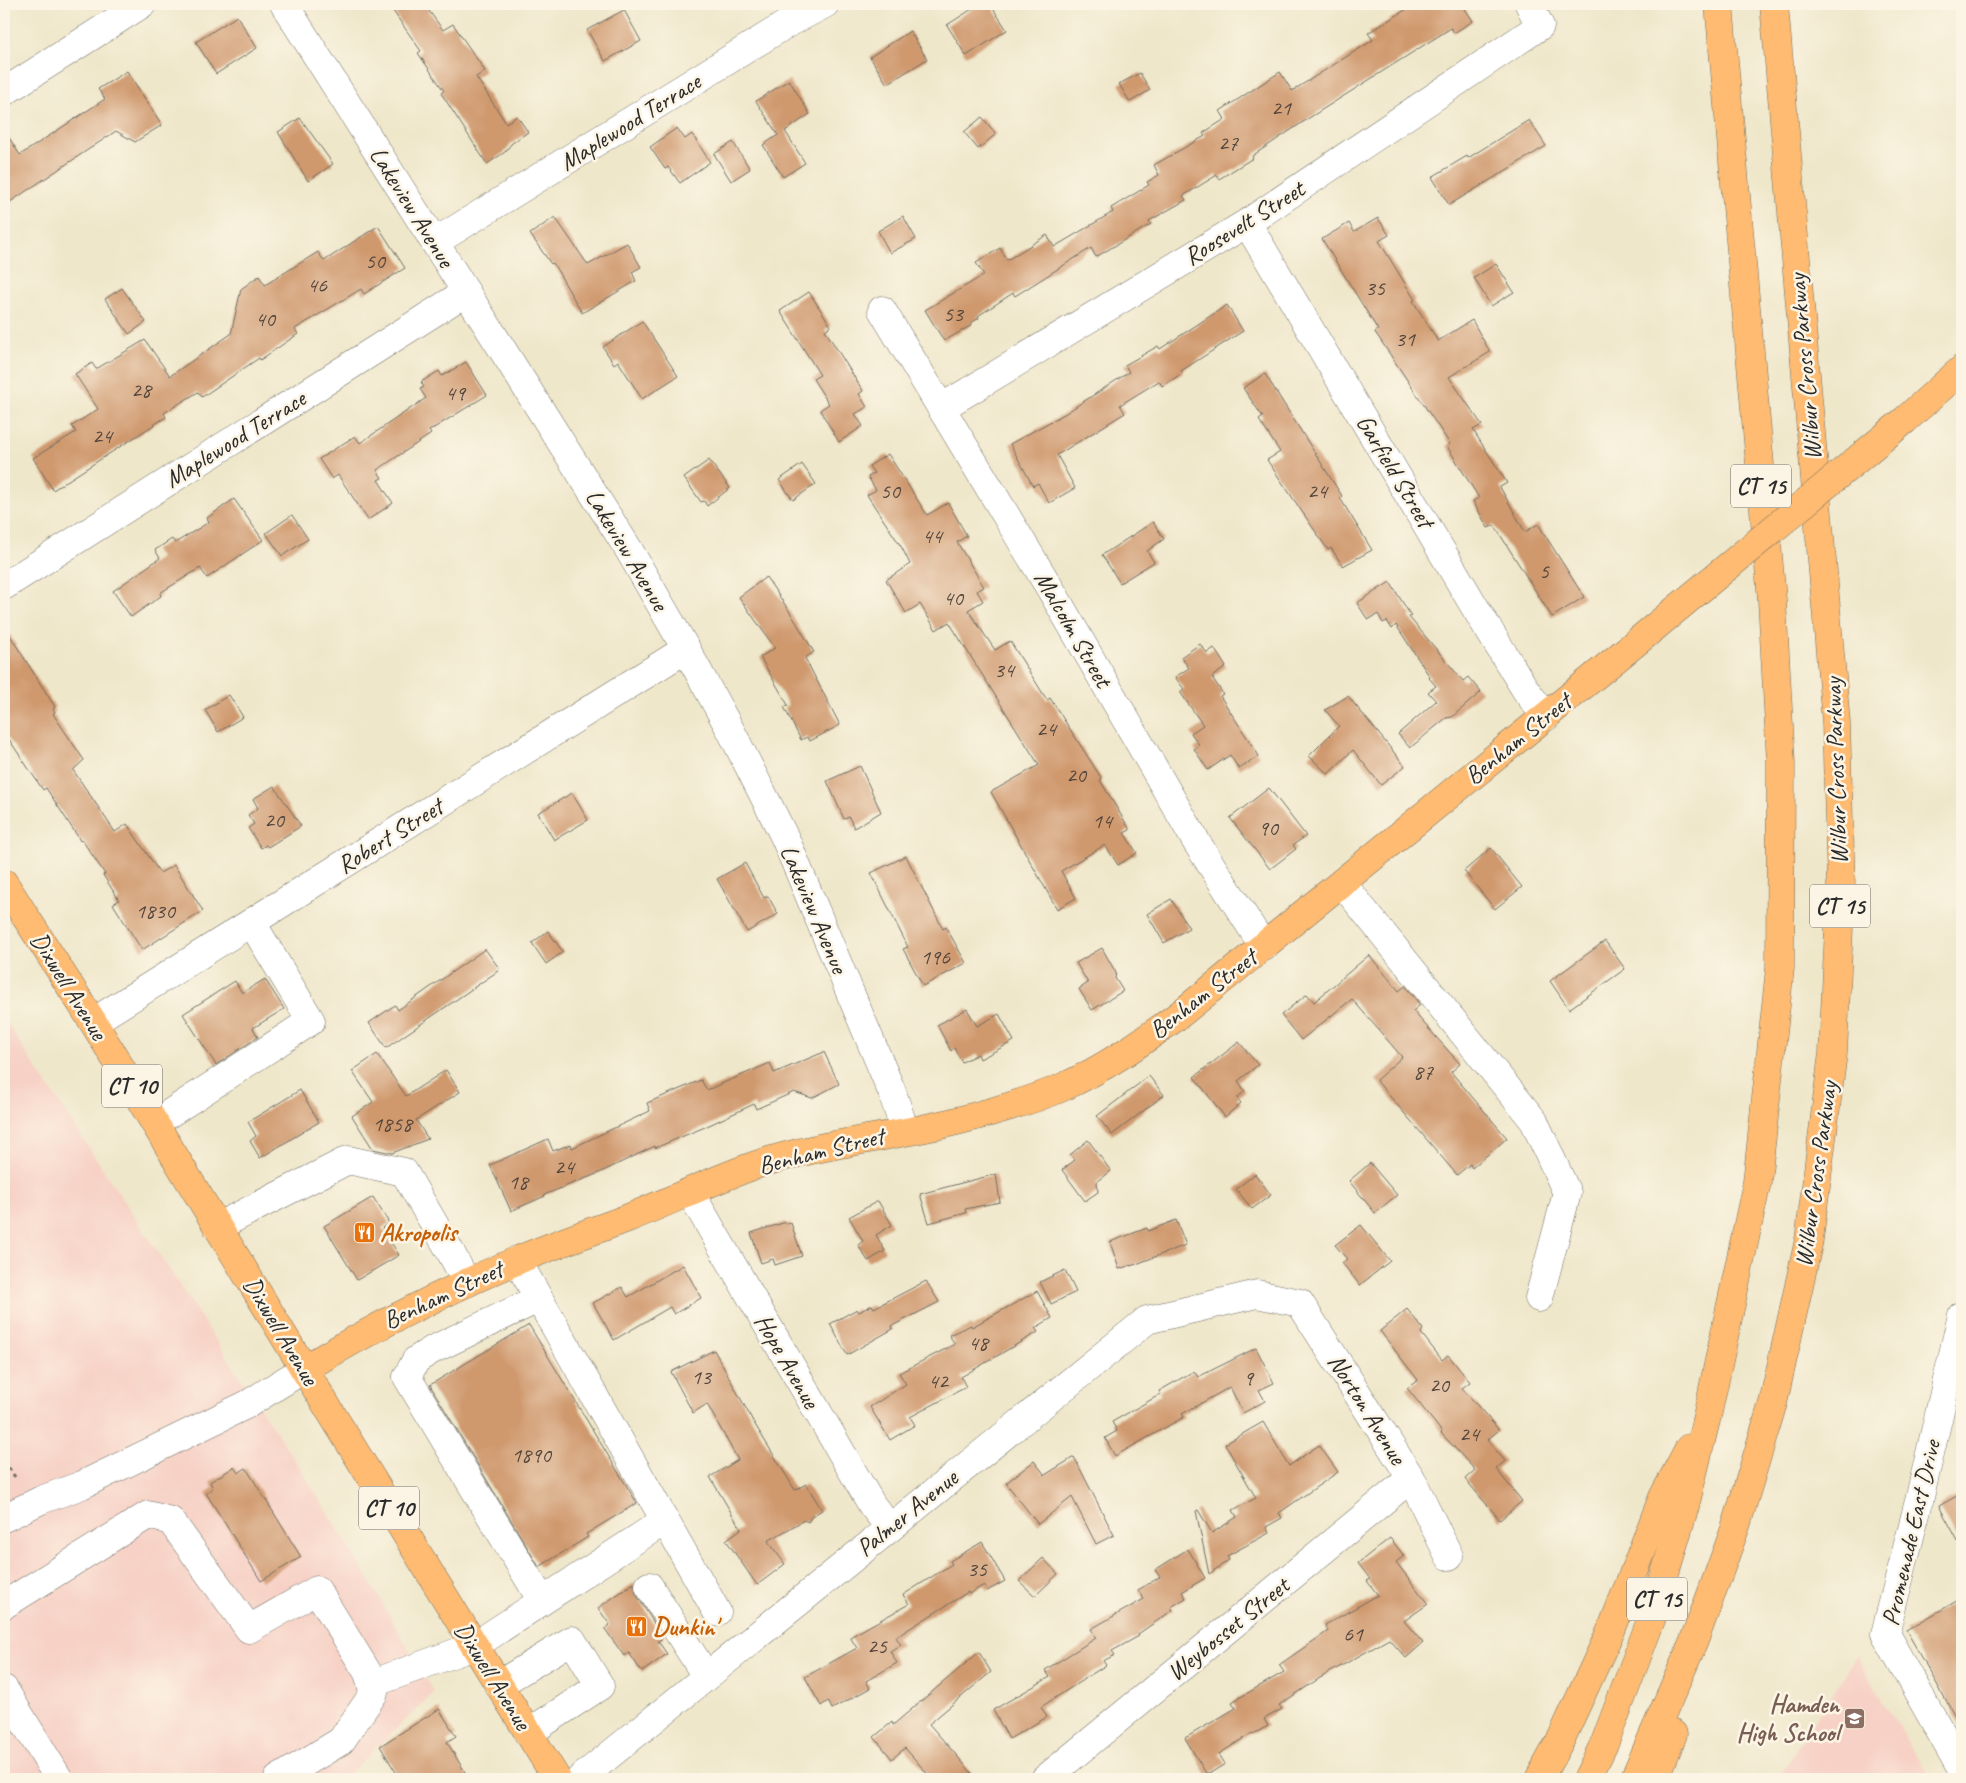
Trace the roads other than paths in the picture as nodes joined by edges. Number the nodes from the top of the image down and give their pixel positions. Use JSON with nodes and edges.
{"nodes":[{"id":1,"x":142,"y":4,"type":"edge"},
{"id":2,"x":284,"y":4,"type":"edge"},
{"id":3,"x":825,"y":4,"type":"edge"},
{"id":4,"x":1719,"y":4,"type":"edge"},
{"id":5,"x":1774,"y":4,"type":"edge"},
{"id":6,"x":1534,"y":15,"type":"edge"},
{"id":7,"x":4,"y":92,"type":"edge"},
{"id":8,"x":1247,"y":223,"type":"junction"},
{"id":9,"x":435,"y":242,"type":"junction"},
{"id":10,"x":466,"y":292,"type":"junction"},
{"id":11,"x":882,"y":310,"type":"dead end"},
{"id":12,"x":1961,"y":374,"type":"edge"},
{"id":13,"x":941,"y":408,"type":"junction"},
{"id":14,"x":4,"y":586,"type":"edge"},
{"id":15,"x":686,"y":649,"type":"junction"},
{"id":16,"x":1546,"y":717,"type":"junction"},
{"id":17,"x":4,"y":883,"type":"edge"},
{"id":18,"x":1342,"y":883,"type":"junction"},
{"id":19,"x":252,"y":922,"type":"junction"},
{"id":20,"x":1264,"y":947,"type":"junction"},
{"id":21,"x":93,"y":1022,"type":"junction"},
{"id":22,"x":155,"y":1124,"type":"junction"},
{"id":23,"x":905,"y":1131,"type":"junction"},
{"id":24,"x":690,"y":1192,"type":"junction"},
{"id":25,"x":218,"y":1227,"type":"junction"},
{"id":26,"x":517,"y":1260,"type":"junction"},
{"id":27,"x":467,"y":1283,"type":"junction"},
{"id":28,"x":1257,"y":1294,"type":"joint"},
{"id":29,"x":1539,"y":1298,"type":"dead end"},
{"id":30,"x":538,"y":1299,"type":"junction"},
{"id":31,"x":1960,"y":1326,"type":"edge"},
{"id":32,"x":304,"y":1369,"type":"junction"},
{"id":33,"x":1708,"y":1412,"type":"junction"},
{"id":34,"x":1411,"y":1478,"type":"junction"},
{"id":35,"x":4,"y":1518,"type":"edge"},
{"id":36,"x":664,"y":1521,"type":"junction"},
{"id":37,"x":889,"y":1527,"type":"junction"},
{"id":38,"x":1449,"y":1556,"type":"dead end"},
{"id":39,"x":649,"y":1586,"type":"dead end"},
{"id":40,"x":542,"y":1600,"type":"junction"},
{"id":41,"x":4,"y":1605,"type":"edge"},
{"id":42,"x":717,"y":1612,"type":"dead end"},
{"id":43,"x":1694,"y":1641,"type":"junction"},
{"id":44,"x":474,"y":1646,"type":"junction"},
{"id":45,"x":706,"y":1676,"type":"junction"},
{"id":46,"x":371,"y":1684,"type":"junction"},
{"id":47,"x":498,"y":1686,"type":"junction"},
{"id":48,"x":4,"y":1690,"type":"edge"},
{"id":49,"x":528,"y":1733,"type":"junction"},
{"id":50,"x":1962,"y":1770,"type":"edge"},
{"id":51,"x":58,"y":1779,"type":"edge"},
{"id":52,"x":278,"y":1779,"type":"edge"},
{"id":53,"x":557,"y":1779,"type":"edge"},
{"id":54,"x":580,"y":1779,"type":"edge"},
{"id":55,"x":1045,"y":1779,"type":"edge"},
{"id":56,"x":1539,"y":1779,"type":"edge"},
{"id":57,"x":1587,"y":1779,"type":"edge"},
{"id":58,"x":1634,"y":1779,"type":"edge"},
{"id":59,"x":1655,"y":1779,"type":"edge"}],
"edges":[{"from":1,"to":7,"type":"street"},
{"from":2,"to":9,"type":"street","name":"Lakeview Avenue"},
{"from":3,"to":9,"type":"street","name":"Maplewood Terrace"},
{"from":4,"to":33,"type":"main road","number":"CT 15"},
{"from":5,"to":43,"type":"main road","name":"Wilbur Cross Parkway","number":"CT 15"},
{"from":6,"to":8,"type":"street","name":"Roosevelt Street"},
{"from":8,"to":13,"type":"street","name":"Roosevelt Street"},
{"from":8,"to":16,"type":"street","name":"Garfield Street"},
{"from":9,"to":10,"type":"street","name":"Lakeview Avenue"},
{"from":10,"to":14,"type":"street","name":"Maplewood Terrace"},
{"from":10,"to":15,"type":"street","name":"Lakeview Avenue"},
{"from":11,"to":13,"type":"street","name":"Malcolm Street"},
{"from":12,"to":16,"type":"main road","name":"Benham Street","bridge":true},
{"from":13,"to":20,"type":"street","name":"Malcolm Street"},
{"from":15,"to":19,"type":"street","name":"Robert Street"},
{"from":15,"to":23,"type":"street","name":"Lakeview Avenue"},
{"from":16,"to":18,"type":"main road","name":"Benham Street"},
{"from":17,"to":21,"type":"main road","name":"Dixwell Avenue","number":"CT 10"},
{"from":18,"to":20,"type":"main road","name":"Benham Street"},
{"from":18,"to":29,"type":"street"},
{"from":19,"to":21,"type":"street","name":"Robert Street"},
{"from":19,"to":22,"type":"street"},
{"from":20,"to":23,"type":"main road","name":"Benham Street"},
{"from":21,"to":22,"type":"main road","name":"Dixwell Avenue","number":"CT 10"},
{"from":22,"to":25,"type":"main road","name":"Dixwell Avenue","number":"CT 10"},
{"from":23,"to":24,"type":"main road","name":"Benham Street"},
{"from":24,"to":26,"type":"main road","name":"Benham Street"},
{"from":24,"to":37,"type":"street","name":"Hope Avenue"},
{"from":25,"to":27,"type":"street"},
{"from":25,"to":32,"type":"main road","name":"Dixwell Avenue","number":"CT 10"},
{"from":26,"to":27,"type":"main road","name":"Benham Street"},
{"from":26,"to":30,"type":"street"},
{"from":27,"to":32,"type":"main road","name":"Benham Street"},
{"from":28,"to":34,"type":"street","name":"Norton Avenue"},
{"from":28,"to":37,"type":"street","name":"Palmer Avenue"},
{"from":30,"to":36,"type":"street"},
{"from":30,"to":40,"type":"street"},
{"from":31,"to":50,"type":"street","name":"Promenade East Drive"},
{"from":32,"to":35,"type":"street"},
{"from":32,"to":44,"type":"main road","name":"Dixwell Avenue","number":"CT 10"},
{"from":33,"to":56,"type":"main road"},
{"from":33,"to":57,"type":"main road","number":"CT 15"},
{"from":34,"to":38,"type":"street","name":"Norton Avenue"},
{"from":34,"to":55,"type":"street","name":"Weybosset Street"},
{"from":36,"to":40,"type":"street"},
{"from":36,"to":42,"type":"street"},
{"from":37,"to":45,"type":"street","name":"Palmer Avenue"},
{"from":39,"to":45,"type":"street"},
{"from":40,"to":44,"type":"street"},
{"from":41,"to":46,"type":"street"},
{"from":43,"to":58,"type":"main road","name":"Wilbur Cross Parkway","number":"CT 15"},
{"from":43,"to":59,"type":"main road"},
{"from":44,"to":46,"type":"street"},
{"from":44,"to":47,"type":"main road","name":"Dixwell Avenue","number":"CT 10"},
{"from":45,"to":54,"type":"street","name":"Palmer Avenue"},
{"from":46,"to":52,"type":"street"},
{"from":47,"to":49,"type":"main road","name":"Dixwell Avenue","number":"CT 10"},
{"from":47,"to":49,"type":"street"},
{"from":48,"to":51,"type":"street"},
{"from":49,"to":53,"type":"main road","name":"Dixwell Avenue","number":"CT 10"}]}
